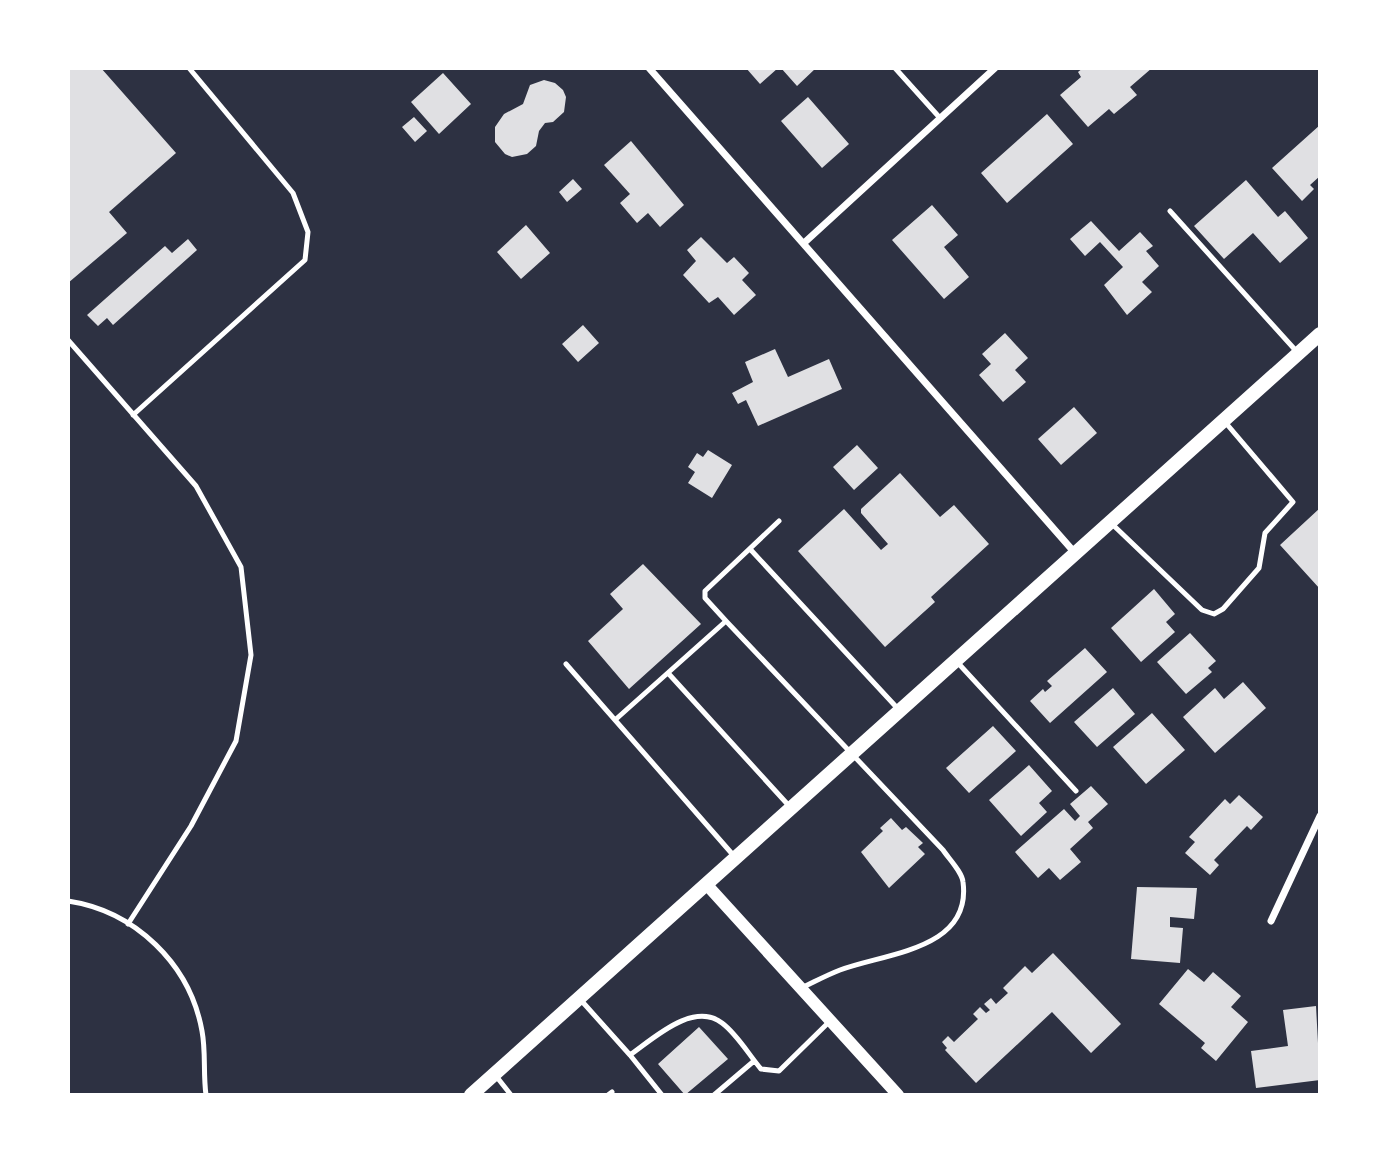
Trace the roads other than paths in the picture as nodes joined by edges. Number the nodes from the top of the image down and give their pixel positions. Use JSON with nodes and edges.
{"nodes":[{"id":1,"x":189,"y":68,"type":"edge"},
{"id":2,"x":649,"y":68,"type":"edge"},
{"id":3,"x":895,"y":68,"type":"edge"},
{"id":4,"x":995,"y":68,"type":"edge"},
{"id":5,"x":940,"y":118,"type":"junction"},
{"id":6,"x":1170,"y":211,"type":"dead end"},
{"id":7,"x":804,"y":243,"type":"junction"},
{"id":8,"x":1320,"y":334,"type":"edge"},
{"id":9,"x":68,"y":340,"type":"edge"},
{"id":10,"x":1298,"y":353,"type":"junction"},
{"id":11,"x":134,"y":415,"type":"junction"},
{"id":12,"x":1223,"y":420,"type":"junction"},
{"id":13,"x":779,"y":521,"type":"dead end"},
{"id":14,"x":1110,"y":522,"type":"junction"},
{"id":15,"x":750,"y":549,"type":"junction"},
{"id":16,"x":1075,"y":553,"type":"junction"},
{"id":17,"x":726,"y":621,"type":"junction"},
{"id":18,"x":956,"y":660,"type":"junction"},
{"id":19,"x":566,"y":664,"type":"dead end"},
{"id":20,"x":668,"y":673,"type":"junction"},
{"id":21,"x":900,"y":711,"type":"junction"},
{"id":22,"x":615,"y":720,"type":"junction"},
{"id":23,"x":852,"y":754,"type":"junction"},
{"id":24,"x":1076,"y":791,"type":"dead end"},
{"id":25,"x":792,"y":808,"type":"junction"},
{"id":26,"x":1320,"y":816,"type":"edge"},
{"id":27,"x":736,"y":859,"type":"junction"},
{"id":28,"x":707,"y":885,"type":"junction"},
{"id":29,"x":68,"y":901,"type":"edge"},
{"id":30,"x":1271,"y":921,"type":"dead end"},
{"id":31,"x":128,"y":924,"type":"junction"},
{"id":32,"x":801,"y":988,"type":"junction"},
{"id":33,"x":579,"y":998,"type":"junction"},
{"id":34,"x":831,"y":1021,"type":"junction"},
{"id":35,"x":630,"y":1055,"type":"junction"},
{"id":36,"x":754,"y":1061,"type":"junction"},
{"id":37,"x":494,"y":1074,"type":"junction"},
{"id":38,"x":206,"y":1095,"type":"edge"},
{"id":39,"x":471,"y":1095,"type":"edge"},
{"id":40,"x":511,"y":1095,"type":"edge"},
{"id":41,"x":662,"y":1095,"type":"edge"},
{"id":42,"x":714,"y":1095,"type":"edge"},
{"id":43,"x":898,"y":1095,"type":"edge"}],
"edges":[{"from":1,"to":11,"type":"lane"},
{"from":2,"to":7,"type":"street"},
{"from":3,"to":5,"type":"lane"},
{"from":4,"to":5,"type":"street"},
{"from":5,"to":7,"type":"street"},
{"from":6,"to":10,"type":"lane"},
{"from":7,"to":16,"type":"street"},
{"from":8,"to":10,"type":"main road"},
{"from":9,"to":11,"type":"lane"},
{"from":10,"to":12,"type":"main road"},
{"from":11,"to":31,"type":"lane"},
{"from":12,"to":14,"type":"main road"},
{"from":12,"to":14,"type":"lane"},
{"from":13,"to":15,"type":"lane"},
{"from":14,"to":16,"type":"main road"},
{"from":15,"to":17,"type":"lane"},
{"from":15,"to":21,"type":"lane"},
{"from":16,"to":18,"type":"main road"},
{"from":17,"to":20,"type":"lane"},
{"from":17,"to":23,"type":"lane"},
{"from":18,"to":21,"type":"main road"},
{"from":18,"to":24,"type":"lane"},
{"from":19,"to":22,"type":"lane"},
{"from":20,"to":22,"type":"lane"},
{"from":20,"to":25,"type":"lane"},
{"from":21,"to":23,"type":"main road"},
{"from":22,"to":27,"type":"lane"},
{"from":23,"to":25,"type":"main road"},
{"from":23,"to":32,"type":"lane"},
{"from":25,"to":27,"type":"main road"},
{"from":26,"to":30,"type":"street"},
{"from":27,"to":28,"type":"main road"},
{"from":28,"to":32,"type":"street"},
{"from":28,"to":33,"type":"main road"},
{"from":29,"to":31,"type":"lane"},
{"from":31,"to":38,"type":"lane"},
{"from":32,"to":34,"type":"street"},
{"from":33,"to":35,"type":"lane"},
{"from":33,"to":37,"type":"main road"},
{"from":34,"to":36,"type":"lane"},
{"from":34,"to":43,"type":"street"},
{"from":35,"to":36,"type":"lane"},
{"from":35,"to":41,"type":"lane"},
{"from":36,"to":42,"type":"lane"},
{"from":37,"to":39,"type":"main road"},
{"from":37,"to":40,"type":"lane"}]}
